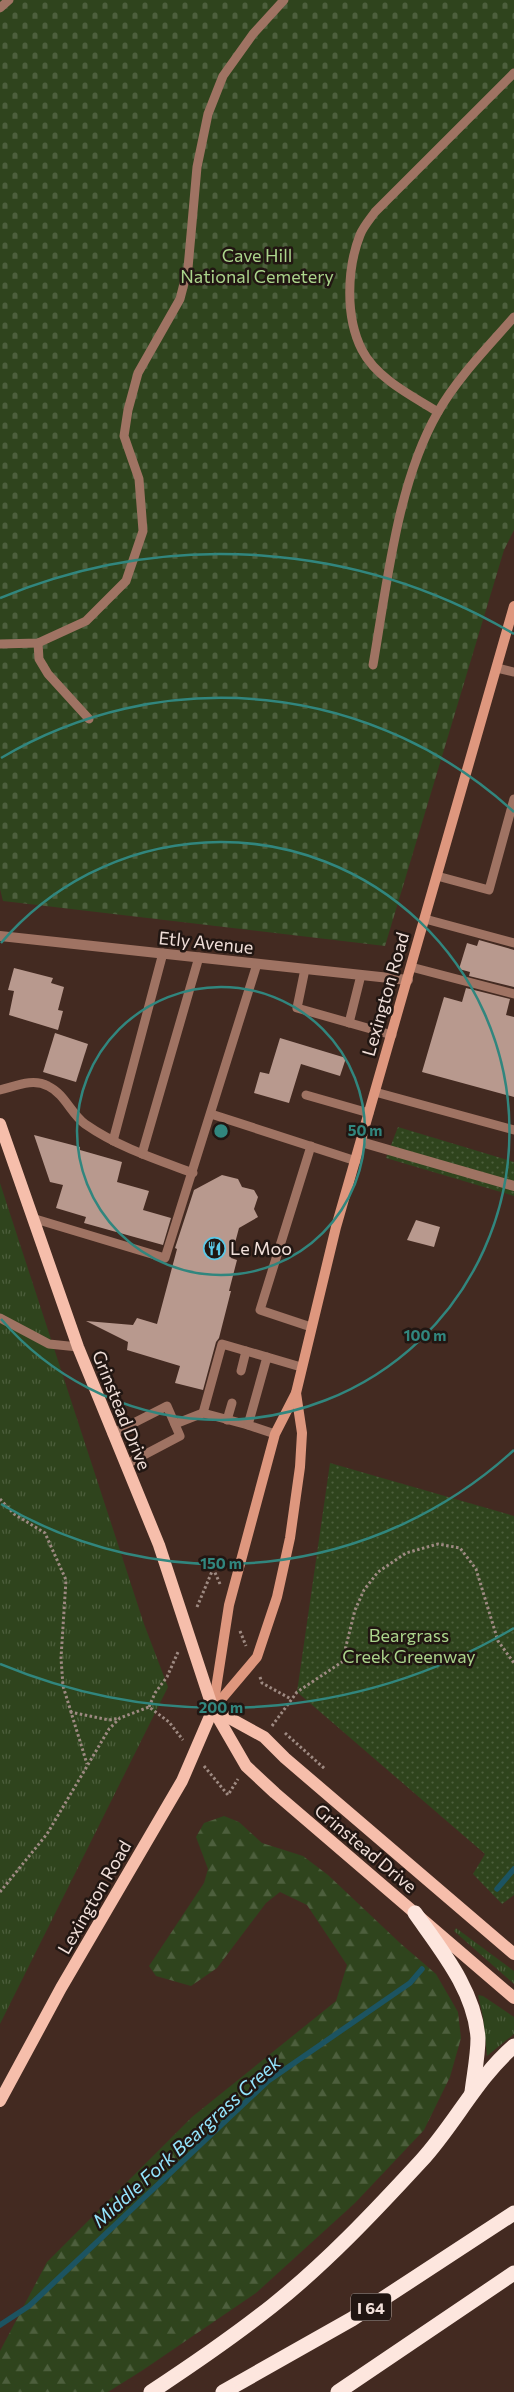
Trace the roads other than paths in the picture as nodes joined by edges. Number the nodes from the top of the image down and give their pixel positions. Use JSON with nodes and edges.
{"nodes":[{"id":1,"x":9,"y":0,"type":"edge"},
{"id":2,"x":284,"y":0,"type":"edge"},
{"id":3,"x":0,"y":8,"type":"edge"},
{"id":4,"x":514,"y":73,"type":"edge"},
{"id":5,"x":514,"y":317,"type":"edge"},
{"id":6,"x":438,"y":412,"type":"junction"},
{"id":7,"x":514,"y":606,"type":"edge"},
{"id":8,"x":0,"y":644,"type":"edge"},
{"id":9,"x":38,"y":644,"type":"junction"},
{"id":10,"x":373,"y":665,"type":"dead end"},
{"id":11,"x":497,"y":668,"type":"junction"},
{"id":12,"x":514,"y":672,"type":"edge"},
{"id":13,"x":89,"y":719,"type":"dead end"},
{"id":14,"x":514,"y":800,"type":"edge"},
{"id":15,"x":437,"y":876,"type":"junction"},
{"id":16,"x":425,"y":919,"type":"junction"},
{"id":17,"x":0,"y":936,"type":"edge"},
{"id":18,"x":514,"y":943,"type":"edge"},
{"id":19,"x":163,"y":953,"type":"junction"},
{"id":20,"x":199,"y":957,"type":"junction"},
{"id":21,"x":257,"y":964,"type":"junction"},
{"id":22,"x":412,"y":966,"type":"junction"},
{"id":23,"x":305,"y":969,"type":"junction"},
{"id":24,"x":361,"y":975,"type":"junction"},
{"id":25,"x":408,"y":980,"type":"junction"},
{"id":26,"x":514,"y":994,"type":"edge"},
{"id":27,"x":349,"y":1022,"type":"junction"},
{"id":28,"x":392,"y":1035,"type":"junction"},
{"id":29,"x":0,"y":1090,"type":"edge"},
{"id":30,"x":375,"y":1092,"type":"junction"},
{"id":31,"x":306,"y":1095,"type":"dead end"},
{"id":32,"x":369,"y":1113,"type":"junction"},
{"id":33,"x":211,"y":1114,"type":"junction"},
{"id":34,"x":0,"y":1124,"type":"edge"},
{"id":35,"x":514,"y":1130,"type":"edge"},
{"id":36,"x":113,"y":1141,"type":"junction"},
{"id":37,"x":361,"y":1142,"type":"junction"},
{"id":38,"x":3,"y":1143,"type":"edge"},
{"id":39,"x":311,"y":1146,"type":"junction"},
{"id":40,"x":142,"y":1154,"type":"junction"},
{"id":41,"x":356,"y":1160,"type":"junction"},
{"id":42,"x":193,"y":1174,"type":"junction"},
{"id":43,"x":514,"y":1186,"type":"edge"},
{"id":44,"x":32,"y":1218,"type":"junction"},
{"id":45,"x":0,"y":1318,"type":"edge"},
{"id":46,"x":311,"y":1326,"type":"junction"},
{"id":47,"x":78,"y":1347,"type":"junction"},
{"id":48,"x":246,"y":1351,"type":"junction"},
{"id":49,"x":267,"y":1357,"type":"junction"},
{"id":50,"x":301,"y":1367,"type":"junction"},
{"id":51,"x":241,"y":1371,"type":"dead end"},
{"id":52,"x":296,"y":1393,"type":"junction"},
{"id":53,"x":232,"y":1403,"type":"dead end"},
{"id":54,"x":203,"y":1413,"type":"junction"},
{"id":55,"x":227,"y":1420,"type":"junction"},
{"id":56,"x":175,"y":1424,"type":"junction"},
{"id":57,"x":248,"y":1425,"type":"junction"},
{"id":58,"x":112,"y":1434,"type":"junction"},
{"id":59,"x":275,"y":1434,"type":"junction"},
{"id":60,"x":125,"y":1465,"type":"junction"},
{"id":61,"x":213,"y":1709,"type":"junction"},
{"id":62,"x":415,"y":1913,"type":"junction"},
{"id":63,"x":514,"y":1954,"type":"edge"},
{"id":64,"x":514,"y":1998,"type":"edge"},
{"id":65,"x":514,"y":2046,"type":"edge"},
{"id":66,"x":472,"y":2092,"type":"junction"},
{"id":67,"x":0,"y":2101,"type":"edge"},
{"id":68,"x":514,"y":2213,"type":"edge"},
{"id":69,"x":514,"y":2273,"type":"edge"},
{"id":70,"x":151,"y":2392,"type":"edge"},
{"id":71,"x":223,"y":2392,"type":"edge"},
{"id":72,"x":338,"y":2392,"type":"edge"}],
"edges":[{"from":1,"to":3,"type":"lane"},
{"from":2,"to":9,"type":"lane"},
{"from":4,"to":6,"type":"lane"},
{"from":5,"to":6,"type":"lane"},
{"from":6,"to":10,"type":"lane"},
{"from":7,"to":11,"type":"main road","name":"Lexington Road"},
{"from":8,"to":9,"type":"lane"},
{"from":9,"to":13,"type":"lane"},
{"from":11,"to":12,"type":"lane"},
{"from":11,"to":15,"type":"main road","name":"Lexington Road"},
{"from":14,"to":15,"type":"lane"},
{"from":15,"to":16,"type":"main road","name":"Lexington Road"},
{"from":16,"to":18,"type":"lane"},
{"from":16,"to":22,"type":"main road","name":"Lexington Road"},
{"from":17,"to":19,"type":"street","name":"Etly Avenue"},
{"from":19,"to":20,"type":"street","name":"Etly Avenue"},
{"from":19,"to":36,"type":"lane"},
{"from":20,"to":21,"type":"street","name":"Etly Avenue"},
{"from":20,"to":40,"type":"lane"},
{"from":21,"to":23,"type":"street","name":"Etly Avenue"},
{"from":21,"to":33,"type":"lane"},
{"from":22,"to":25,"type":"main road","name":"Lexington Road"},
{"from":22,"to":26,"type":"lane"},
{"from":23,"to":24,"type":"street","name":"Etly Avenue"},
{"from":23,"to":27,"type":"lane"},
{"from":24,"to":25,"type":"street","name":"Etly Avenue"},
{"from":24,"to":27,"type":"lane"},
{"from":25,"to":28,"type":"main road","name":"Lexington Road"},
{"from":27,"to":28,"type":"lane"},
{"from":28,"to":30,"type":"main road","name":"Lexington Road"},
{"from":29,"to":36,"type":"lane"},
{"from":30,"to":32,"type":"main road","name":"Lexington Road"},
{"from":30,"to":35,"type":"lane"},
{"from":31,"to":32,"type":"lane"},
{"from":32,"to":37,"type":"main road","name":"Lexington Road"},
{"from":33,"to":39,"type":"lane"},
{"from":33,"to":42,"type":"lane"},
{"from":34,"to":38,"type":"main road","name":"Grinstead Drive"},
{"from":36,"to":40,"type":"lane"},
{"from":37,"to":41,"type":"main road","name":"Lexington Road"},
{"from":37,"to":43,"type":"street"},
{"from":38,"to":44,"type":"main road","name":"Grinstead Drive"},
{"from":39,"to":41,"type":"lane"},
{"from":39,"to":46,"type":"lane"},
{"from":40,"to":42,"type":"lane"},
{"from":41,"to":46,"type":"main road","name":"Lexington Road"},
{"from":42,"to":44,"type":"lane"},
{"from":44,"to":47,"type":"main road","name":"Grinstead Drive"},
{"from":45,"to":47,"type":"lane"},
{"from":46,"to":50,"type":"main road","name":"Lexington Road"},
{"from":47,"to":58,"type":"main road","name":"Grinstead Drive"},
{"from":48,"to":49,"type":"lane"},
{"from":48,"to":51,"type":"lane"},
{"from":48,"to":54,"type":"lane"},
{"from":49,"to":50,"type":"lane"},
{"from":49,"to":57,"type":"lane"},
{"from":50,"to":52,"type":"main road","name":"Lexington Road"},
{"from":52,"to":59,"type":"main road","name":"Lexington Road"},
{"from":52,"to":61,"type":"main road","name":"Lexington Road"},
{"from":53,"to":55,"type":"lane"},
{"from":54,"to":55,"type":"lane"},
{"from":54,"to":56,"type":"lane"},
{"from":55,"to":57,"type":"lane"},
{"from":56,"to":58,"type":"lane"},
{"from":56,"to":60,"type":"lane"},
{"from":57,"to":59,"type":"lane"},
{"from":58,"to":60,"type":"main road","name":"Grinstead Drive"},
{"from":59,"to":61,"type":"main road","name":"Lexington Road"},
{"from":60,"to":61,"type":"main road","name":"Grinstead Drive"},
{"from":61,"to":62,"type":"main road","name":"Grinstead Drive"},
{"from":61,"to":63,"type":"main road","name":"Grinstead Drive"},
{"from":61,"to":67,"type":"main road","name":"Lexington Road"},
{"from":62,"to":64,"type":"main road","name":"Grinstead Drive"},
{"from":62,"to":66,"type":"highway"},
{"from":65,"to":66,"type":"highway"},
{"from":66,"to":70,"type":"highway"},
{"from":68,"to":71,"type":"highway","number":"I 64"},
{"from":69,"to":72,"type":"highway"}]}
